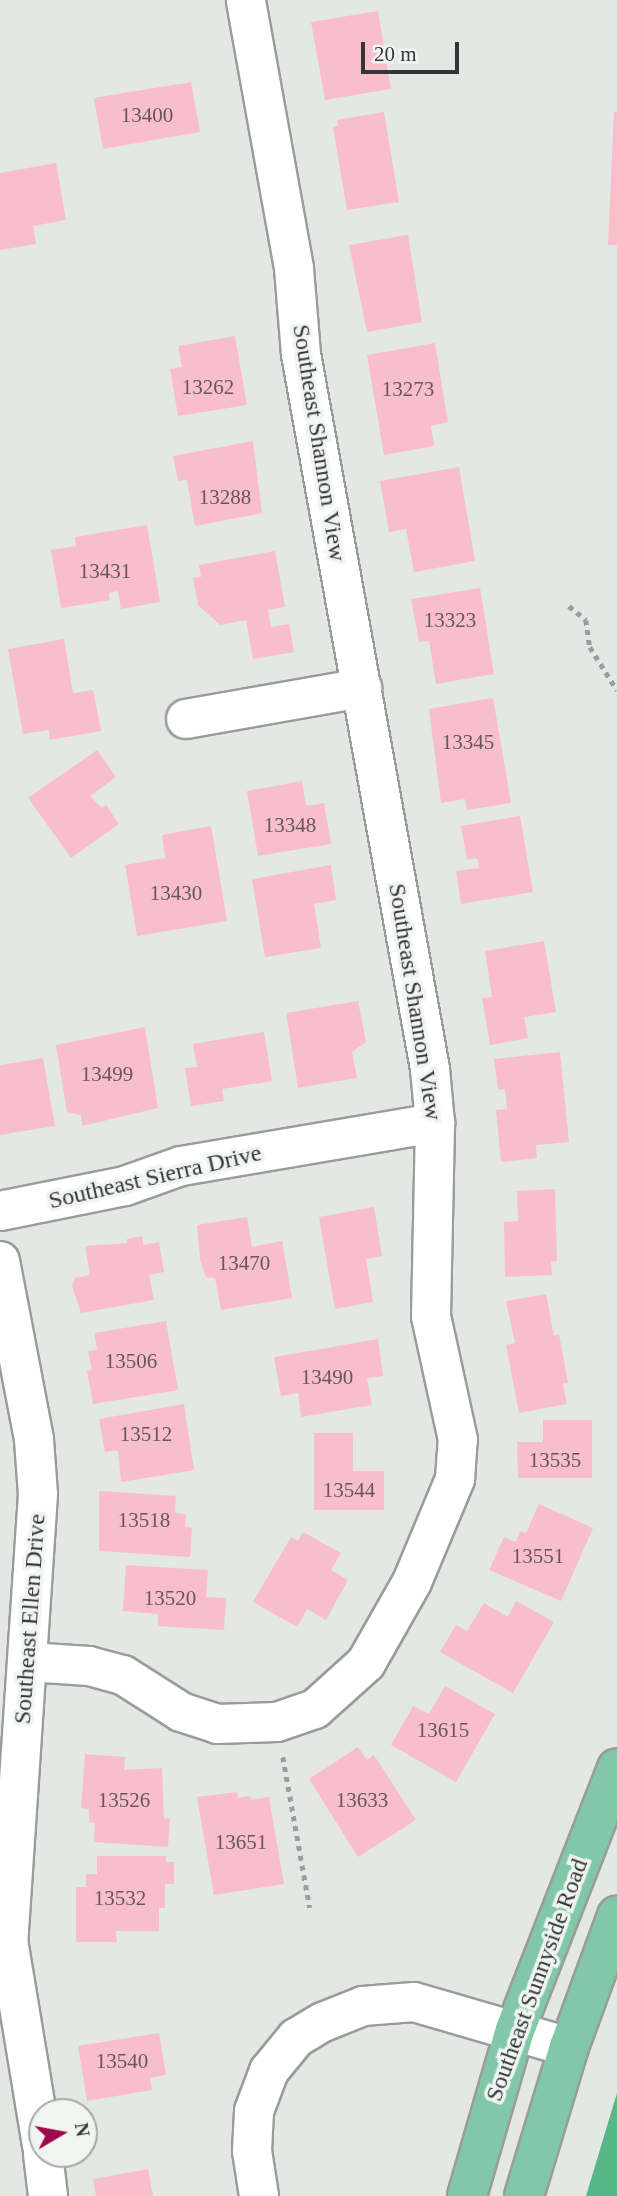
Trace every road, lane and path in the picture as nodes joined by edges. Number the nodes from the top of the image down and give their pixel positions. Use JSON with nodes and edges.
{"nodes":[{"id":1,"x":246,"y":0,"type":"edge"},
{"id":2,"x":569,"y":606,"type":"dead end"},
{"id":3,"x":362,"y":688,"type":"junction"},
{"id":4,"x":617,"y":690,"type":"edge"},
{"id":5,"x":186,"y":719,"type":"dead end"},
{"id":6,"x":435,"y":1123,"type":"junction"},
{"id":7,"x":0,"y":1211,"type":"edge"},
{"id":8,"x":0,"y":1261,"type":"edge"},
{"id":9,"x":28,"y":1662,"type":"junction"},
{"id":10,"x":277,"y":1722,"type":"junction"},
{"id":11,"x":617,"y":1768,"type":"edge"},
{"id":12,"x":6,"y":1854,"type":"edge"},
{"id":13,"x":310,"y":1908,"type":"dead end"},
{"id":14,"x":617,"y":1916,"type":"edge"},
{"id":15,"x":7,"y":1985,"type":"edge"},
{"id":16,"x":515,"y":2030,"type":"junction"},
{"id":17,"x":569,"y":2047,"type":"junction"},
{"id":18,"x":32,"y":2098,"type":"edge"},
{"id":19,"x":45,"y":2168,"type":"edge"},
{"id":20,"x":48,"y":2196,"type":"edge"},
{"id":21,"x":259,"y":2196,"type":"edge"},
{"id":22,"x":467,"y":2196,"type":"edge"},
{"id":23,"x":524,"y":2196,"type":"edge"}],
"edges":[{"from":1,"to":3,"type":"street","name":"Southeast Shannon View"},
{"from":2,"to":4,"type":"path"},
{"from":3,"to":5,"type":"street"},
{"from":3,"to":6,"type":"street","name":"Southeast Shannon View"},
{"from":6,"to":7,"type":"street","name":"Southeast Sierra Drive"},
{"from":6,"to":10,"type":"street","name":"Southeast Shannon View"},
{"from":8,"to":9,"type":"street","name":"Southeast Ellen Drive"},
{"from":9,"to":10,"type":"street","name":"Southeast Shannon View"},
{"from":9,"to":12,"type":"street","name":"Southeast Ellen Drive"},
{"from":10,"to":13,"type":"path"},
{"from":11,"to":16,"type":"main road","name":"Southeast Sunnyside Road"},
{"from":12,"to":15,"type":"street","name":"Southeast Ellen Drive"},
{"from":14,"to":17,"type":"main road"},
{"from":15,"to":18,"type":"street","name":"Southeast Ellen Drive"},
{"from":16,"to":17,"type":"street"},
{"from":16,"to":21,"type":"street"},
{"from":16,"to":22,"type":"main road","name":"Southeast Sunnyside Road"},
{"from":17,"to":23,"type":"main road"},
{"from":19,"to":20,"type":"street"}]}
